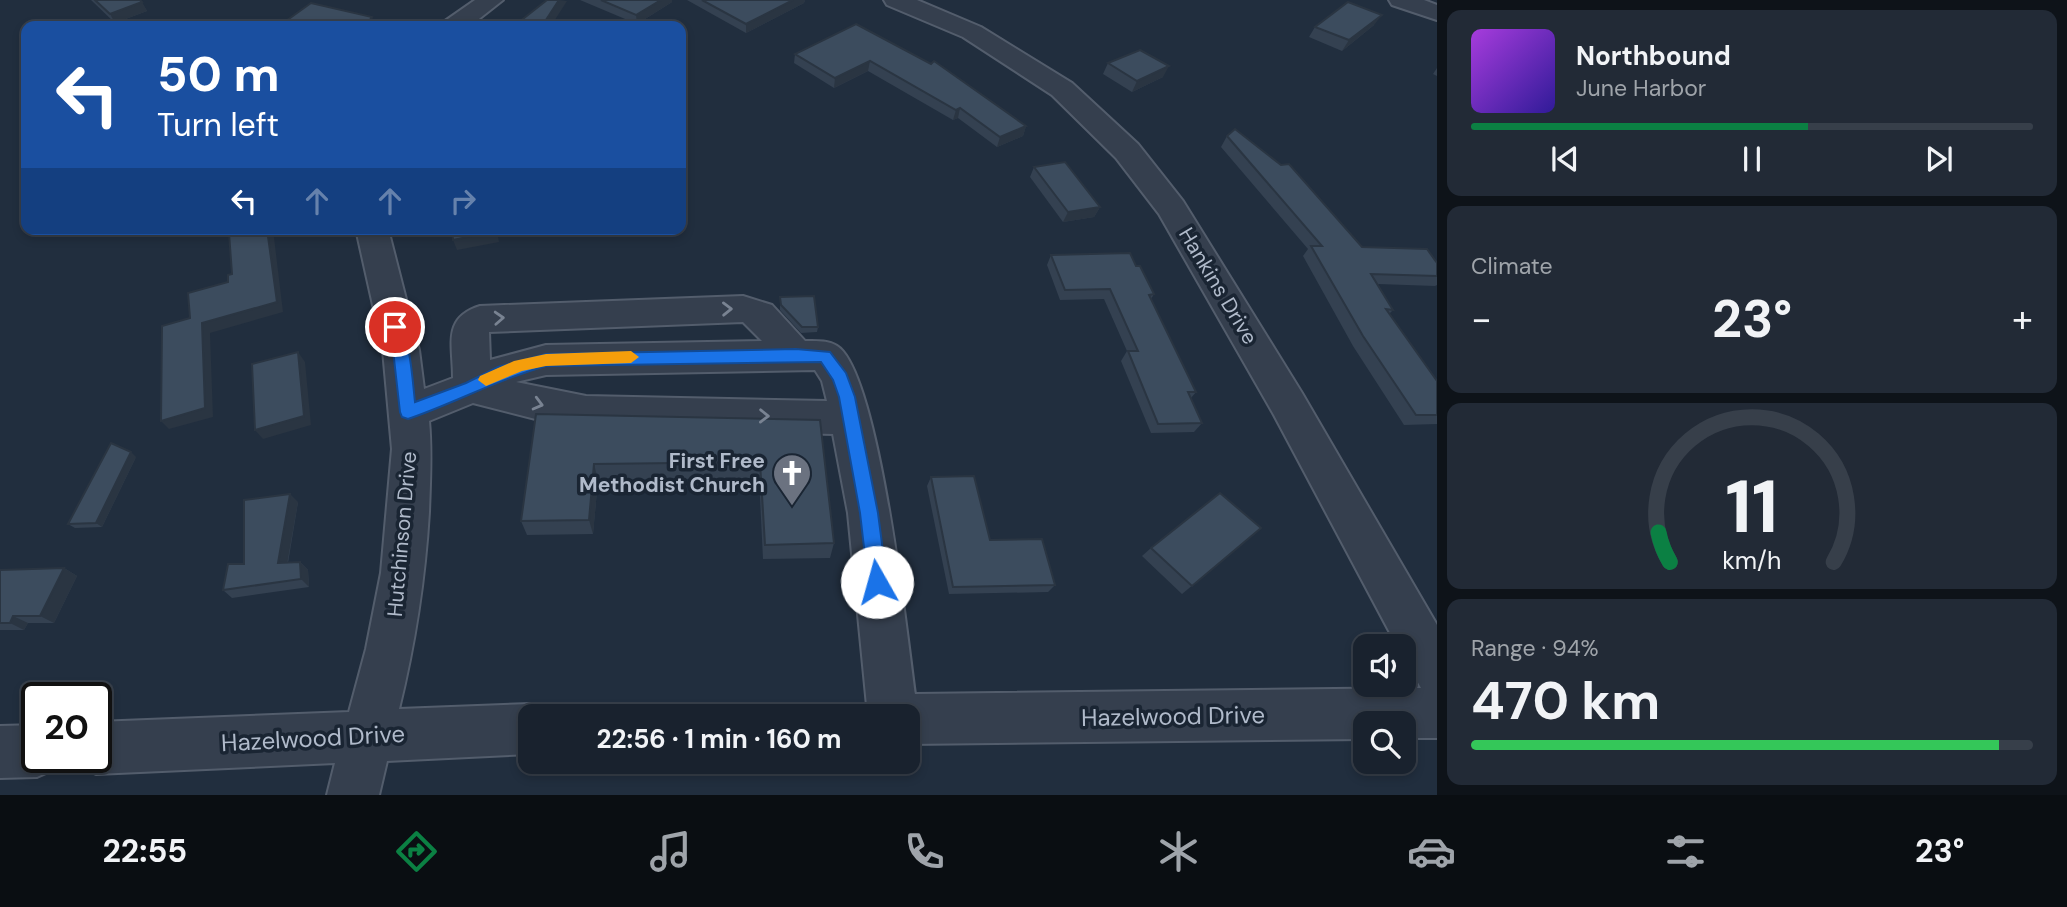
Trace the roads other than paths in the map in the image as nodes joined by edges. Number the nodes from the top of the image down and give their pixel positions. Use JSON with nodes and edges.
{"nodes":[{"id":1,"x":491,"y":0,"type":"edge"},
{"id":2,"x":896,"y":0,"type":"edge"},
{"id":3,"x":1401,"y":0,"type":"edge"},
{"id":4,"x":1437,"y":13,"type":"edge"},
{"id":5,"x":461,"y":21,"type":"edge"},
{"id":6,"x":373,"y":235,"type":"edge"},
{"id":7,"x":796,"y":355,"type":"junction"},
{"id":8,"x":472,"y":387,"type":"junction"},
{"id":9,"x":408,"y":412,"type":"junction"},
{"id":10,"x":850,"y":418,"type":"junction"},
{"id":11,"x":1437,"y":671,"type":"edge"},
{"id":12,"x":892,"y":704,"type":"edge"},
{"id":13,"x":1437,"y":713,"type":"edge"},
{"id":14,"x":920,"y":719,"type":"edge"},
{"id":15,"x":518,"y":729,"type":"edge"},
{"id":16,"x":369,"y":735,"type":"junction"},
{"id":17,"x":112,"y":747,"type":"edge"},
{"id":18,"x":21,"y":751,"type":"edge"},
{"id":19,"x":0,"y":752,"type":"edge"},
{"id":20,"x":353,"y":795,"type":"edge"}],
"edges":[{"from":1,"to":5,"type":"street"},
{"from":2,"to":11,"type":"street","name":"Hankins Drive"},
{"from":3,"to":4,"type":"street"},
{"from":6,"to":9,"type":"street","name":"Hutchinson Drive"},
{"from":7,"to":8,"type":"street"},
{"from":8,"to":7,"type":"street","one_way":true},
{"from":7,"to":10,"type":"street"},
{"from":8,"to":9,"type":"street"},
{"from":8,"to":10,"type":"street","one_way":true},
{"from":9,"to":16,"type":"street","name":"Hutchinson Drive"},
{"from":10,"to":12,"type":"street"},
{"from":13,"to":14,"type":"street","name":"Hazelwood Drive"},
{"from":15,"to":16,"type":"street","name":"Hazelwood Drive"},
{"from":16,"to":17,"type":"street","name":"Hazelwood Drive"},
{"from":16,"to":20,"type":"street","name":"Hutchinson Drive"},
{"from":18,"to":19,"type":"street"}]}
